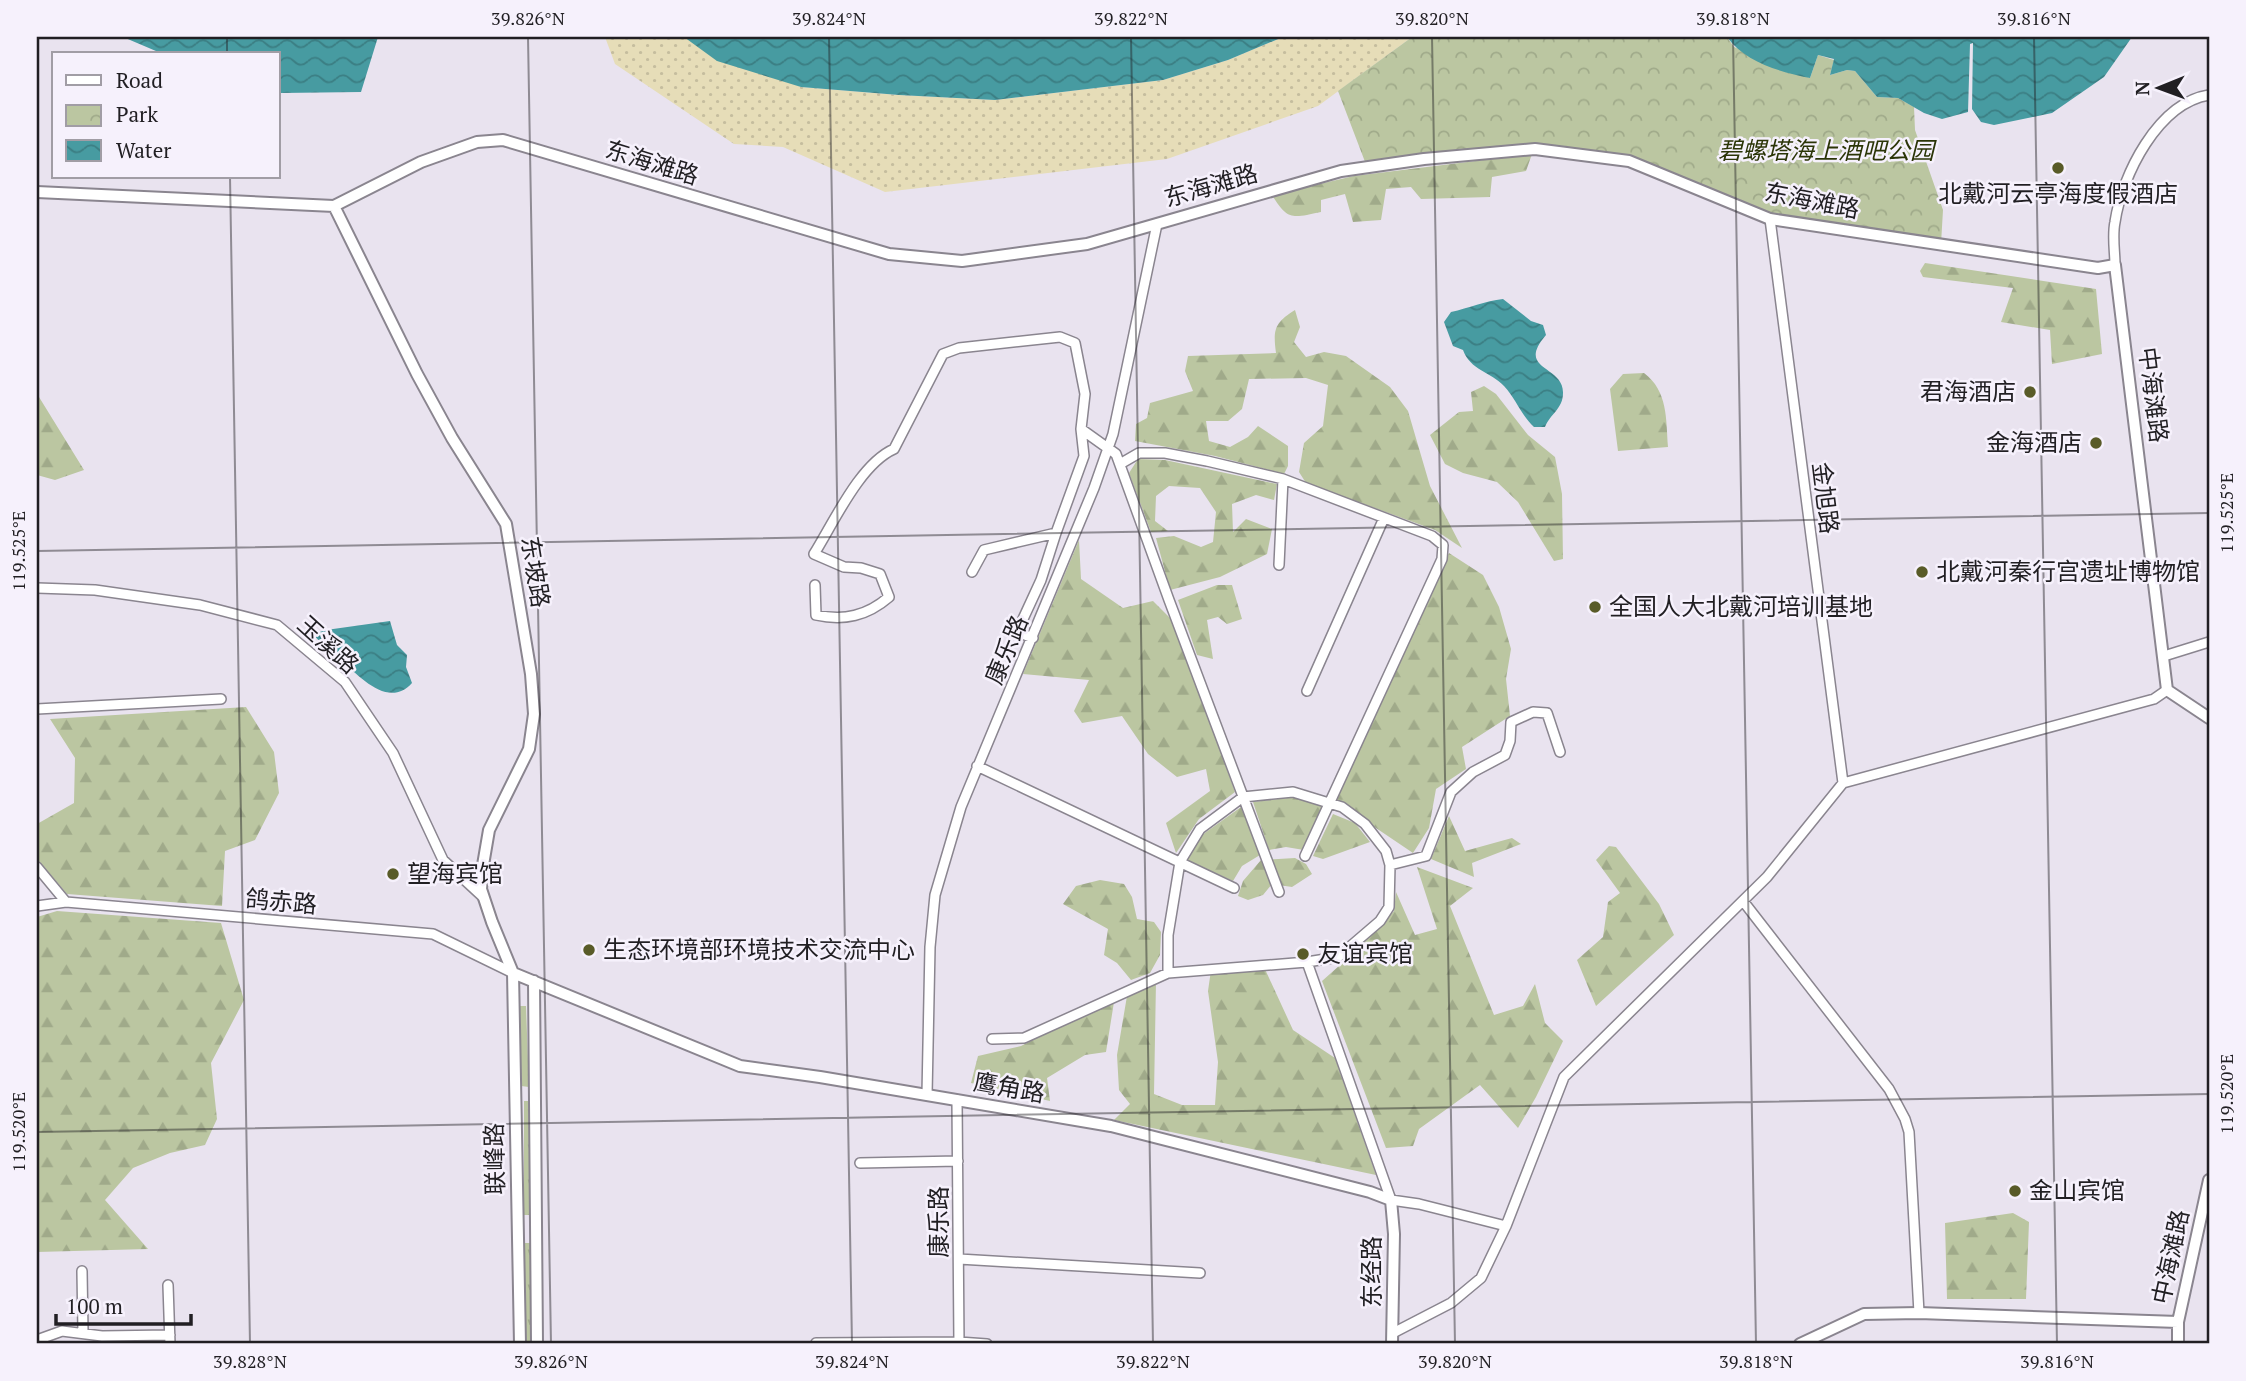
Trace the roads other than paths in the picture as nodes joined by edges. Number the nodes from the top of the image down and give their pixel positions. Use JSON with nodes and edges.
{"nodes":[{"id":1,"x":2209,"y":95,"type":"edge"},
{"id":2,"x":37,"y":192,"type":"edge"},
{"id":3,"x":334,"y":206,"type":"junction"},
{"id":4,"x":1770,"y":219,"type":"junction"},
{"id":5,"x":1157,"y":224,"type":"junction"},
{"id":6,"x":2115,"y":265,"type":"junction"},
{"id":7,"x":1081,"y":429,"type":"junction"},
{"id":8,"x":1109,"y":446,"type":"junction"},
{"id":9,"x":1120,"y":464,"type":"junction"},
{"id":10,"x":1283,"y":479,"type":"junction"},
{"id":11,"x":1384,"y":518,"type":"junction"},
{"id":12,"x":1056,"y":533,"type":"junction"},
{"id":13,"x":1279,"y":565,"type":"dead end"},
{"id":14,"x":972,"y":572,"type":"dead end"},
{"id":15,"x":815,"y":585,"type":"dead end"},
{"id":16,"x":37,"y":588,"type":"edge"},
{"id":17,"x":1032,"y":638,"type":"junction"},
{"id":18,"x":2209,"y":642,"type":"edge"},
{"id":19,"x":2164,"y":656,"type":"junction"},
{"id":20,"x":2167,"y":690,"type":"junction"},
{"id":21,"x":1307,"y":691,"type":"dead end"},
{"id":22,"x":221,"y":699,"type":"dead end"},
{"id":23,"x":37,"y":709,"type":"edge"},
{"id":24,"x":2209,"y":718,"type":"edge"},
{"id":25,"x":1560,"y":752,"type":"dead end"},
{"id":26,"x":977,"y":766,"type":"junction"},
{"id":27,"x":1843,"y":783,"type":"junction"},
{"id":28,"x":1243,"y":797,"type":"junction"},
{"id":29,"x":1331,"y":804,"type":"junction"},
{"id":30,"x":1305,"y":856,"type":"dead end"},
{"id":31,"x":1180,"y":862,"type":"junction"},
{"id":32,"x":1390,"y":865,"type":"junction"},
{"id":33,"x":37,"y":867,"type":"edge"},
{"id":34,"x":1234,"y":888,"type":"dead end"},
{"id":35,"x":1279,"y":892,"type":"dead end"},
{"id":36,"x":484,"y":897,"type":"junction"},
{"id":37,"x":1744,"y":901,"type":"junction"},
{"id":38,"x":66,"y":902,"type":"junction"},
{"id":39,"x":37,"y":906,"type":"edge"},
{"id":40,"x":1307,"y":962,"type":"junction"},
{"id":41,"x":513,"y":973,"type":"junction"},
{"id":42,"x":1168,"y":973,"type":"junction"},
{"id":43,"x":534,"y":981,"type":"junction"},
{"id":44,"x":992,"y":1040,"type":"dead end"},
{"id":45,"x":927,"y":1095,"type":"junction"},
{"id":46,"x":957,"y":1100,"type":"junction"},
{"id":47,"x":958,"y":1161,"type":"junction"},
{"id":48,"x":860,"y":1163,"type":"dead end"},
{"id":49,"x":2209,"y":1180,"type":"edge"},
{"id":50,"x":1391,"y":1200,"type":"junction"},
{"id":51,"x":1506,"y":1226,"type":"junction"},
{"id":52,"x":959,"y":1259,"type":"junction"},
{"id":53,"x":82,"y":1271,"type":"dead end"},
{"id":54,"x":1200,"y":1273,"type":"dead end"},
{"id":55,"x":168,"y":1285,"type":"dead end"},
{"id":56,"x":1919,"y":1313,"type":"junction"},
{"id":57,"x":2178,"y":1322,"type":"junction"},
{"id":58,"x":83,"y":1332,"type":"junction"},
{"id":59,"x":1393,"y":1338,"type":"edge"},
{"id":60,"x":122,"y":1340,"type":"edge"},
{"id":61,"x":170,"y":1340,"type":"edge"},
{"id":62,"x":38,"y":1342,"type":"edge"},
{"id":63,"x":816,"y":1343,"type":"edge"},
{"id":64,"x":959,"y":1343,"type":"edge"},
{"id":65,"x":520,"y":1344,"type":"edge"},
{"id":66,"x":537,"y":1344,"type":"edge"},
{"id":67,"x":988,"y":1344,"type":"edge"},
{"id":68,"x":1800,"y":1344,"type":"edge"},
{"id":69,"x":2178,"y":1344,"type":"edge"}],
"edges":[{"from":1,"to":6,"type":"street","name":"中海滩路"},
{"from":2,"to":3,"type":"main road"},
{"from":3,"to":5,"type":"main road","name":"东海滩路"},
{"from":3,"to":36,"type":"main road","name":"东坡路"},
{"from":4,"to":5,"type":"main road","name":"东海滩路"},
{"from":4,"to":6,"type":"main road","name":"东海滩路"},
{"from":4,"to":27,"type":"street","name":"金旭路"},
{"from":5,"to":8,"type":"street","name":"康乐路"},
{"from":6,"to":19,"type":"main road","name":"中海滩路"},
{"from":7,"to":8,"type":"street"},
{"from":7,"to":12,"type":"street"},
{"from":7,"to":15,"type":"street"},
{"from":8,"to":9,"type":"street"},
{"from":8,"to":17,"type":"street","name":"康乐路"},
{"from":9,"to":10,"type":"street"},
{"from":9,"to":28,"type":"street"},
{"from":10,"to":11,"type":"street"},
{"from":10,"to":13,"type":"street"},
{"from":11,"to":21,"type":"street"},
{"from":11,"to":29,"type":"street"},
{"from":12,"to":14,"type":"street"},
{"from":12,"to":17,"type":"street"},
{"from":16,"to":36,"type":"street","name":"玉溪路"},
{"from":17,"to":26,"type":"street","name":"康乐路"},
{"from":18,"to":19,"type":"street"},
{"from":19,"to":20,"type":"main road","name":"中海滩路"},
{"from":20,"to":24,"type":"main road"},
{"from":20,"to":27,"type":"street"},
{"from":22,"to":23,"type":"street"},
{"from":25,"to":32,"type":"street"},
{"from":26,"to":31,"type":"street"},
{"from":26,"to":45,"type":"street","name":"康乐路"},
{"from":27,"to":37,"type":"street"},
{"from":28,"to":29,"type":"street"},
{"from":28,"to":31,"type":"street"},
{"from":28,"to":35,"type":"street"},
{"from":29,"to":30,"type":"street"},
{"from":29,"to":32,"type":"street"},
{"from":31,"to":34,"type":"street"},
{"from":31,"to":42,"type":"street"},
{"from":32,"to":40,"type":"street"},
{"from":33,"to":38,"type":"street"},
{"from":36,"to":41,"type":"main road","name":"东坡路"},
{"from":37,"to":51,"type":"street"},
{"from":37,"to":56,"type":"street"},
{"from":38,"to":39,"type":"street","name":"鸽赤路"},
{"from":38,"to":41,"type":"street","name":"鸽赤路"},
{"from":40,"to":42,"type":"street"},
{"from":40,"to":50,"type":"street"},
{"from":41,"to":43,"type":"main road","name":"鹰角路"},
{"from":41,"to":65,"type":"main road","name":"联峰路"},
{"from":42,"to":44,"type":"street"},
{"from":43,"to":45,"type":"main road","name":"鹰角路"},
{"from":43,"to":66,"type":"main road","name":"联峰路"},
{"from":45,"to":46,"type":"main road","name":"鹰角路"},
{"from":46,"to":47,"type":"street","name":"康乐路"},
{"from":46,"to":50,"type":"main road","name":"鹰角路"},
{"from":47,"to":48,"type":"street"},
{"from":47,"to":52,"type":"street","name":"康乐路"},
{"from":49,"to":57,"type":"main road","name":"中海滩路"},
{"from":50,"to":51,"type":"street","name":"鹰角路"},
{"from":50,"to":59,"type":"main road","name":"东经路"},
{"from":51,"to":59,"type":"street"},
{"from":52,"to":54,"type":"street"},
{"from":52,"to":64,"type":"street","name":"康乐路"},
{"from":53,"to":58,"type":"street"},
{"from":55,"to":61,"type":"street"},
{"from":56,"to":57,"type":"main road"},
{"from":56,"to":68,"type":"main road"},
{"from":57,"to":69,"type":"main road","name":"中海滩路"},
{"from":58,"to":60,"type":"street"},
{"from":58,"to":62,"type":"street"},
{"from":60,"to":61,"type":"street"},
{"from":63,"to":64,"type":"street"},
{"from":64,"to":67,"type":"street"}]}
